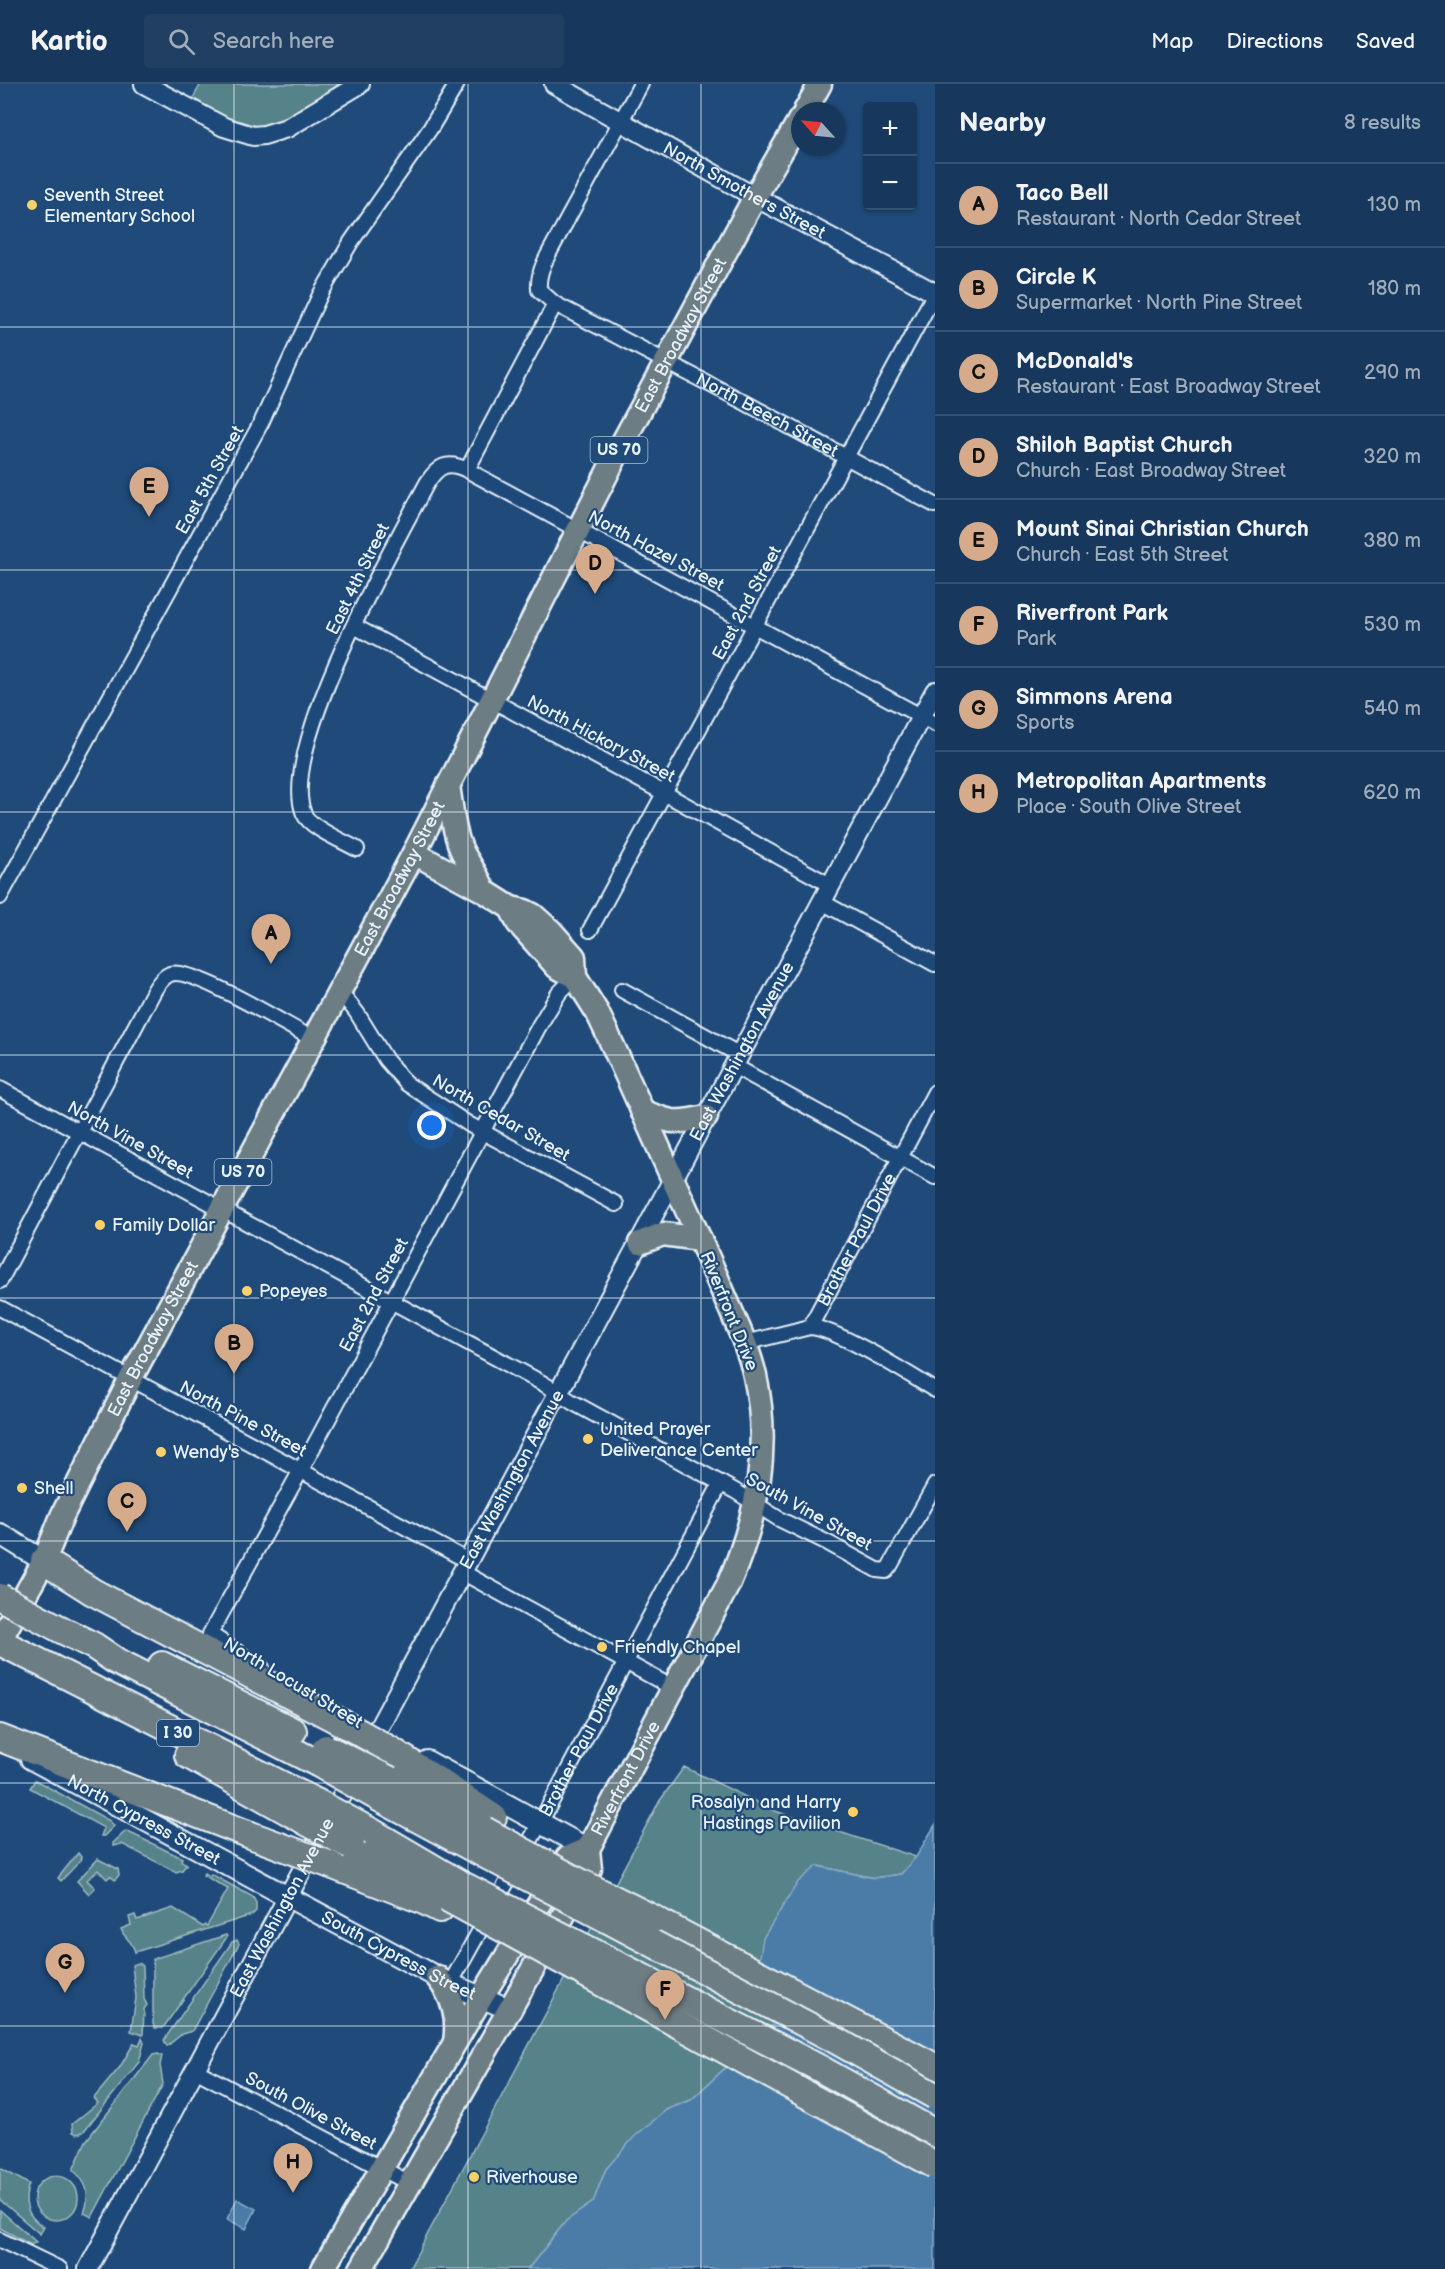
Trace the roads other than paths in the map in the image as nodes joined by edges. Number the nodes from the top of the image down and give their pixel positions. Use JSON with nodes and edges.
{"nodes":[{"id":1,"x":144,"y":84,"type":"edge"},
{"id":2,"x":360,"y":84,"type":"edge"},
{"id":3,"x":457,"y":84,"type":"edge"},
{"id":4,"x":554,"y":84,"type":"edge"},
{"id":5,"x":641,"y":84,"type":"edge"},
{"id":6,"x":820,"y":84,"type":"edge"},
{"id":7,"x":810,"y":102,"type":"edge"},
{"id":8,"x":621,"y":123,"type":"junction"},
{"id":9,"x":791,"y":135,"type":"edge"},
{"id":10,"x":755,"y":197,"type":"junction"},
{"id":11,"x":935,"y":293,"type":"edge"},
{"id":12,"x":555,"y":304,"type":"junction"},
{"id":13,"x":666,"y":361,"type":"junction"},
{"id":14,"x":845,"y":457,"type":"junction"},
{"id":15,"x":467,"y":470,"type":"junction"},
{"id":16,"x":935,"y":505,"type":"edge"},
{"id":17,"x":578,"y":530,"type":"junction"},
{"id":18,"x":755,"y":625,"type":"junction"},
{"id":19,"x":354,"y":626,"type":"junction"},
{"id":20,"x":935,"y":691,"type":"edge"},
{"id":21,"x":493,"y":701,"type":"junction"},
{"id":22,"x":928,"y":720,"type":"edge"},
{"id":23,"x":448,"y":786,"type":"junction"},
{"id":24,"x":664,"y":793,"type":"junction"},
{"id":25,"x":357,"y":849,"type":"dead end"},
{"id":26,"x":414,"y":853,"type":"junction"},
{"id":27,"x":830,"y":885,"type":"junction"},
{"id":28,"x":484,"y":891,"type":"junction"},
{"id":29,"x":0,"y":897,"type":"edge"},
{"id":30,"x":822,"y":902,"type":"junction"},
{"id":31,"x":590,"y":930,"type":"dead end"},
{"id":32,"x":935,"y":964,"type":"edge"},
{"id":33,"x":575,"y":977,"type":"junction"},
{"id":34,"x":339,"y":990,"type":"junction"},
{"id":35,"x":622,"y":990,"type":"dead end"},
{"id":36,"x":313,"y":1039,"type":"junction"},
{"id":37,"x":737,"y":1060,"type":"junction"},
{"id":38,"x":0,"y":1089,"type":"edge"},
{"id":39,"x":935,"y":1092,"type":"edge"},
{"id":40,"x":642,"y":1111,"type":"junction"},
{"id":41,"x":706,"y":1117,"type":"junction"},
{"id":42,"x":483,"y":1132,"type":"junction"},
{"id":43,"x":80,"y":1134,"type":"junction"},
{"id":44,"x":900,"y":1158,"type":"junction"},
{"id":45,"x":935,"y":1177,"type":"edge"},
{"id":46,"x":673,"y":1180,"type":"junction"},
{"id":47,"x":616,"y":1204,"type":"dead end"},
{"id":48,"x":222,"y":1211,"type":"junction"},
{"id":49,"x":700,"y":1239,"type":"junction"},
{"id":50,"x":639,"y":1243,"type":"junction"},
{"id":51,"x":0,"y":1281,"type":"edge"},
{"id":52,"x":391,"y":1301,"type":"junction"},
{"id":53,"x":0,"y":1308,"type":"edge"},
{"id":54,"x":810,"y":1327,"type":"junction"},
{"id":55,"x":745,"y":1343,"type":"junction"},
{"id":56,"x":131,"y":1378,"type":"junction"},
{"id":57,"x":935,"y":1390,"type":"edge"},
{"id":58,"x":559,"y":1394,"type":"junction"},
{"id":59,"x":301,"y":1470,"type":"junction"},
{"id":60,"x":721,"y":1483,"type":"junction"},
{"id":61,"x":935,"y":1485,"type":"edge"},
{"id":62,"x":756,"y":1503,"type":"junction"},
{"id":63,"x":0,"y":1534,"type":"edge"},
{"id":64,"x":44,"y":1561,"type":"junction"},
{"id":65,"x":465,"y":1567,"type":"junction"},
{"id":66,"x":0,"y":1597,"type":"edge"},
{"id":67,"x":210,"y":1634,"type":"joint"},
{"id":68,"x":0,"y":1641,"type":"edge"},
{"id":69,"x":626,"y":1663,"type":"junction"},
{"id":70,"x":673,"y":1688,"type":"junction"},
{"id":71,"x":0,"y":1739,"type":"edge"},
{"id":72,"x":384,"y":1742,"type":"junction"},
{"id":73,"x":310,"y":1812,"type":"junction"},
{"id":74,"x":540,"y":1823,"type":"junction"},
{"id":75,"x":484,"y":1832,"type":"junction"},
{"id":76,"x":588,"y":1849,"type":"junction"},
{"id":77,"x":448,"y":1896,"type":"junction"},
{"id":78,"x":287,"y":1898,"type":"junction"},
{"id":79,"x":443,"y":1980,"type":"junction"},
{"id":80,"x":481,"y":1998,"type":"junction"},
{"id":81,"x":511,"y":2010,"type":"junction"},
{"id":82,"x":454,"y":2046,"type":"junction"},
{"id":83,"x":935,"y":2067,"type":"edge"},
{"id":84,"x":195,"y":2070,"type":"junction"},
{"id":85,"x":935,"y":2096,"type":"edge"},
{"id":86,"x":935,"y":2133,"type":"edge"},
{"id":87,"x":935,"y":2165,"type":"edge"},
{"id":88,"x":382,"y":2169,"type":"junction"},
{"id":89,"x":411,"y":2184,"type":"junction"},
{"id":90,"x":0,"y":2240,"type":"edge"},
{"id":91,"x":60,"y":2269,"type":"edge"},
{"id":92,"x":88,"y":2269,"type":"edge"},
{"id":93,"x":323,"y":2269,"type":"edge"},
{"id":94,"x":361,"y":2269,"type":"edge"}],
"edges":[{"from":1,"to":2,"type":"street"},
{"from":3,"to":29,"type":"street","name":"East 5th Street"},
{"from":4,"to":8,"type":"street","name":"North Smothers Street"},
{"from":5,"to":8,"type":"street"},
{"from":6,"to":7,"type":"main road"},
{"from":8,"to":10,"type":"street","name":"North Smothers Street"},
{"from":8,"to":12,"type":"street"},
{"from":9,"to":10,"type":"main road","name":"East Broadway Street","number":"US 70"},
{"from":10,"to":11,"type":"street","name":"North Smothers Street"},
{"from":10,"to":13,"type":"main road","name":"East Broadway Street","number":"US 70"},
{"from":11,"to":14,"type":"street","name":"East 2nd Street"},
{"from":12,"to":13,"type":"street","name":"North Beech Street"},
{"from":12,"to":15,"type":"street"},
{"from":13,"to":14,"type":"street","name":"North Beech Street"},
{"from":13,"to":17,"type":"main road","name":"East Broadway Street","number":"US 70"},
{"from":14,"to":16,"type":"street","name":"North Beech Street"},
{"from":14,"to":18,"type":"street","name":"East 2nd Street"},
{"from":15,"to":17,"type":"street","name":"North Hazel Street"},
{"from":15,"to":19,"type":"street","name":"East 4th Street"},
{"from":17,"to":18,"type":"street","name":"North Hazel Street"},
{"from":17,"to":21,"type":"main road","name":"East Broadway Street","number":"US 70"},
{"from":18,"to":22,"type":"street","name":"North Hazel Street"},
{"from":18,"to":24,"type":"street","name":"East 2nd Street"},
{"from":19,"to":21,"type":"street","name":"North Hickory Street"},
{"from":19,"to":25,"type":"street","name":"East 4th Street"},
{"from":20,"to":22,"type":"street","name":"East Washington Avenue"},
{"from":21,"to":23,"type":"main road","name":"East Broadway Street","number":"US 70"},
{"from":21,"to":24,"type":"street","name":"North Hickory Street"},
{"from":22,"to":27,"type":"street","name":"East Washington Avenue"},
{"from":23,"to":26,"type":"main road","name":"East Broadway Street","number":"US 70"},
{"from":23,"to":28,"type":"main road"},
{"from":24,"to":27,"type":"street","name":"North Hickory Street"},
{"from":24,"to":31,"type":"street","name":"East 2nd Street"},
{"from":26,"to":28,"type":"main road","name":"Riverfront Drive"},
{"from":26,"to":34,"type":"main road","name":"East Broadway Street","number":"US 70"},
{"from":27,"to":30,"type":"street","name":"East Washington Avenue"},
{"from":28,"to":33,"type":"main road","name":"Riverfront Drive"},
{"from":30,"to":32,"type":"street"},
{"from":30,"to":37,"type":"street","name":"East Washington Avenue"},
{"from":33,"to":40,"type":"main road","name":"Riverfront Drive"},
{"from":33,"to":42,"type":"street","name":"East 2nd Street"},
{"from":34,"to":36,"type":"main road","name":"East Broadway Street","number":"US 70"},
{"from":34,"to":42,"type":"street","name":"North Cedar Street"},
{"from":35,"to":37,"type":"street"},
{"from":36,"to":43,"type":"street"},
{"from":36,"to":48,"type":"main road","name":"East Broadway Street","number":"US 70"},
{"from":37,"to":41,"type":"street","name":"East Washington Avenue"},
{"from":37,"to":44,"type":"street"},
{"from":38,"to":43,"type":"street","name":"North Vine Street"},
{"from":39,"to":44,"type":"street","name":"Brother Paul Drive"},
{"from":40,"to":41,"type":"main road"},
{"from":40,"to":46,"type":"main road","name":"Riverfront Drive"},
{"from":41,"to":46,"type":"street","name":"East Washington Avenue"},
{"from":42,"to":47,"type":"street","name":"North Cedar Street"},
{"from":42,"to":52,"type":"street","name":"East 2nd Street"},
{"from":43,"to":48,"type":"street","name":"North Vine Street"},
{"from":43,"to":51,"type":"street"},
{"from":44,"to":45,"type":"street"},
{"from":44,"to":54,"type":"street","name":"Brother Paul Drive"},
{"from":46,"to":49,"type":"main road","name":"Riverfront Drive"},
{"from":46,"to":50,"type":"street","name":"East Washington Avenue"},
{"from":48,"to":52,"type":"street","name":"North Vine Street"},
{"from":48,"to":56,"type":"main road","name":"East Broadway Street","number":"US 70"},
{"from":49,"to":50,"type":"main road"},
{"from":49,"to":55,"type":"main road","name":"Riverfront Drive"},
{"from":50,"to":58,"type":"street","name":"East Washington Avenue"},
{"from":52,"to":58,"type":"street","name":"North Vine Street"},
{"from":52,"to":59,"type":"street","name":"East 2nd Street"},
{"from":53,"to":56,"type":"street","name":"North Pine Street"},
{"from":54,"to":55,"type":"street","name":"Brother Paul Drive"},
{"from":54,"to":57,"type":"street"},
{"from":55,"to":62,"type":"main road","name":"Riverfront Drive"},
{"from":56,"to":59,"type":"street","name":"North Pine Street"},
{"from":56,"to":64,"type":"main road","name":"East Broadway Street","number":"US 70"},
{"from":58,"to":60,"type":"street","name":"South Vine Street"},
{"from":58,"to":65,"type":"street","name":"East Washington Avenue"},
{"from":59,"to":65,"type":"street","name":"North Pine Street"},
{"from":59,"to":67,"type":"street","name":"East 2nd Street"},
{"from":60,"to":62,"type":"street","name":"South Vine Street"},
{"from":60,"to":69,"type":"street","name":"Brother Paul Drive"},
{"from":61,"to":62,"type":"street","name":"South Vine Street"},
{"from":62,"to":70,"type":"main road","name":"Riverfront Drive"},
{"from":63,"to":64,"type":"main road"},
{"from":64,"to":68,"type":"main road","name":"East Broadway Street","number":"US 70"},
{"from":64,"to":72,"type":"highway","bridge":true},
{"from":65,"to":69,"type":"street","name":"North Pine Street"},
{"from":65,"to":72,"type":"street","name":"East Washington Avenue"},
{"from":66,"to":75,"type":"highway","number":"I 30","bridge":true},
{"from":67,"to":72,"type":"street","name":"North Locust Street"},
{"from":68,"to":73,"type":"highway","number":"I 30"},
{"from":69,"to":70,"type":"street","name":"North Pine Street"},
{"from":69,"to":74,"type":"street","name":"Brother Paul Drive"},
{"from":70,"to":76,"type":"main road","name":"Riverfront Drive"},
{"from":71,"to":77,"type":"highway","bridge":true},
{"from":71,"to":78,"type":"main road","name":"North Cypress Street"},
{"from":72,"to":74,"type":"main road"},
{"from":72,"to":75,"type":"highway"},
{"from":72,"to":78,"type":"street","name":"East Washington Avenue"},
{"from":73,"to":77,"type":"highway","bridge":true},
{"from":73,"to":77,"type":"highway","number":"I 30","bridge":true},
{"from":74,"to":76,"type":"main road"},
{"from":74,"to":79,"type":"street","name":"Brother Paul Drive"},
{"from":75,"to":83,"type":"highway","bridge":true},
{"from":75,"to":85,"type":"highway","number":"I 30","bridge":true},
{"from":76,"to":80,"type":"main road","name":"Riverfront Drive"},
{"from":76,"to":81,"type":"main road","name":"Riverfront Drive"},
{"from":77,"to":86,"type":"highway","number":"I 30","bridge":true},
{"from":77,"to":87,"type":"highway","bridge":true},
{"from":78,"to":79,"type":"main road","name":"South Cypress Street"},
{"from":78,"to":84,"type":"street","name":"East Washington Avenue"},
{"from":79,"to":80,"type":"main road","name":"South Cypress Street"},
{"from":79,"to":82,"type":"main road"},
{"from":80,"to":81,"type":"main road","name":"South Cypress Street"},
{"from":80,"to":82,"type":"main road","name":"Riverfront Drive"},
{"from":81,"to":89,"type":"main road","name":"Riverfront Drive"},
{"from":82,"to":88,"type":"main road","name":"Riverfront Drive"},
{"from":84,"to":88,"type":"street","name":"South Olive Street"},
{"from":84,"to":92,"type":"street","name":"East Washington Avenue"},
{"from":88,"to":89,"type":"street","name":"South Olive Street"},
{"from":88,"to":93,"type":"main road"},
{"from":89,"to":94,"type":"main road","name":"Riverfront Drive"},
{"from":90,"to":91,"type":"street"}]}
